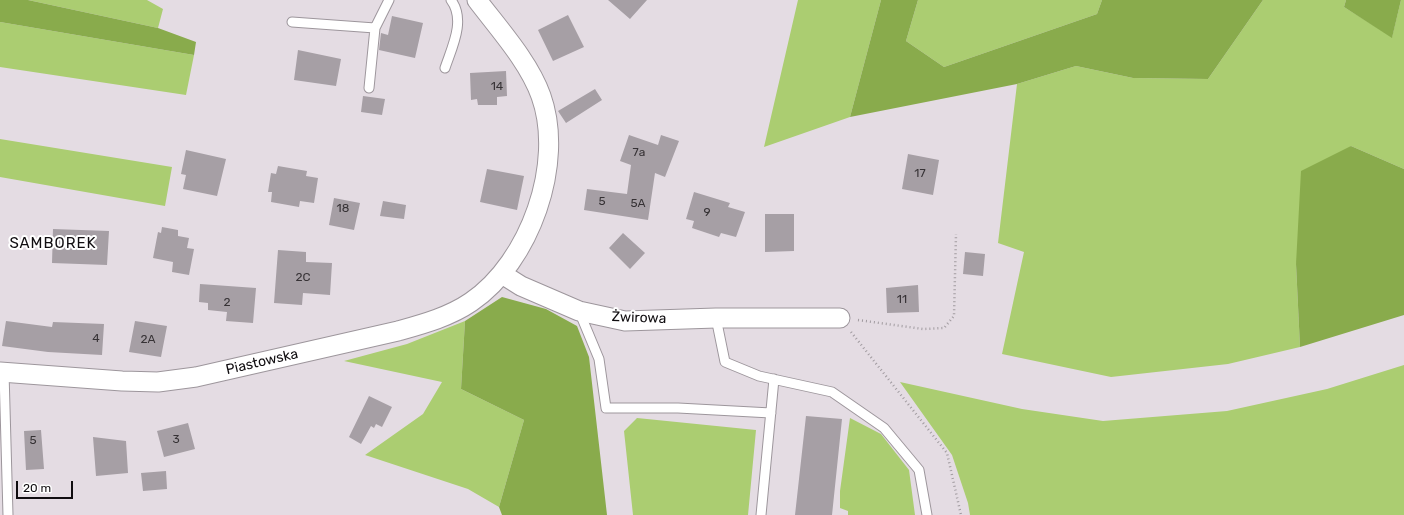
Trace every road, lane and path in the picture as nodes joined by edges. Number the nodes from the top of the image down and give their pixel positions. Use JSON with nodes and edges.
{"nodes":[{"id":1,"x":389,"y":0,"type":"edge"},
{"id":2,"x":451,"y":0,"type":"edge"},
{"id":3,"x":477,"y":0,"type":"edge"},
{"id":4,"x":292,"y":22,"type":"dead end"},
{"id":5,"x":375,"y":28,"type":"junction"},
{"id":6,"x":446,"y":68,"type":"dead end"},
{"id":7,"x":370,"y":88,"type":"dead end"},
{"id":8,"x":956,"y":234,"type":"dead end"},
{"id":9,"x":502,"y":274,"type":"junction"},
{"id":10,"x":580,"y":311,"type":"junction"},
{"id":11,"x":716,"y":318,"type":"junction"},
{"id":12,"x":840,"y":318,"type":"junction"},
{"id":13,"x":2,"y":372,"type":"edge"},
{"id":14,"x":774,"y":379,"type":"junction"},
{"id":15,"x":771,"y":413,"type":"junction"},
{"id":16,"x":8,"y":515,"type":"edge"},
{"id":17,"x":761,"y":515,"type":"edge"},
{"id":18,"x":927,"y":515,"type":"edge"},
{"id":19,"x":961,"y":515,"type":"edge"}],
"edges":[{"from":1,"to":5,"type":"lane"},
{"from":2,"to":6,"type":"lane"},
{"from":3,"to":9,"type":"street"},
{"from":4,"to":5,"type":"lane"},
{"from":5,"to":7,"type":"lane"},
{"from":8,"to":12,"type":"path"},
{"from":9,"to":10,"type":"street","name":"Żwirowa"},
{"from":9,"to":13,"type":"street","name":"Piastowska"},
{"from":10,"to":11,"type":"street","name":"Żwirowa"},
{"from":10,"to":15,"type":"lane"},
{"from":11,"to":12,"type":"street","name":"Żwirowa"},
{"from":11,"to":14,"type":"lane"},
{"from":12,"to":19,"type":"path"},
{"from":13,"to":16,"type":"lane","name":"Piastowska"},
{"from":14,"to":15,"type":"lane"},
{"from":14,"to":18,"type":"lane"},
{"from":15,"to":17,"type":"lane"}]}
